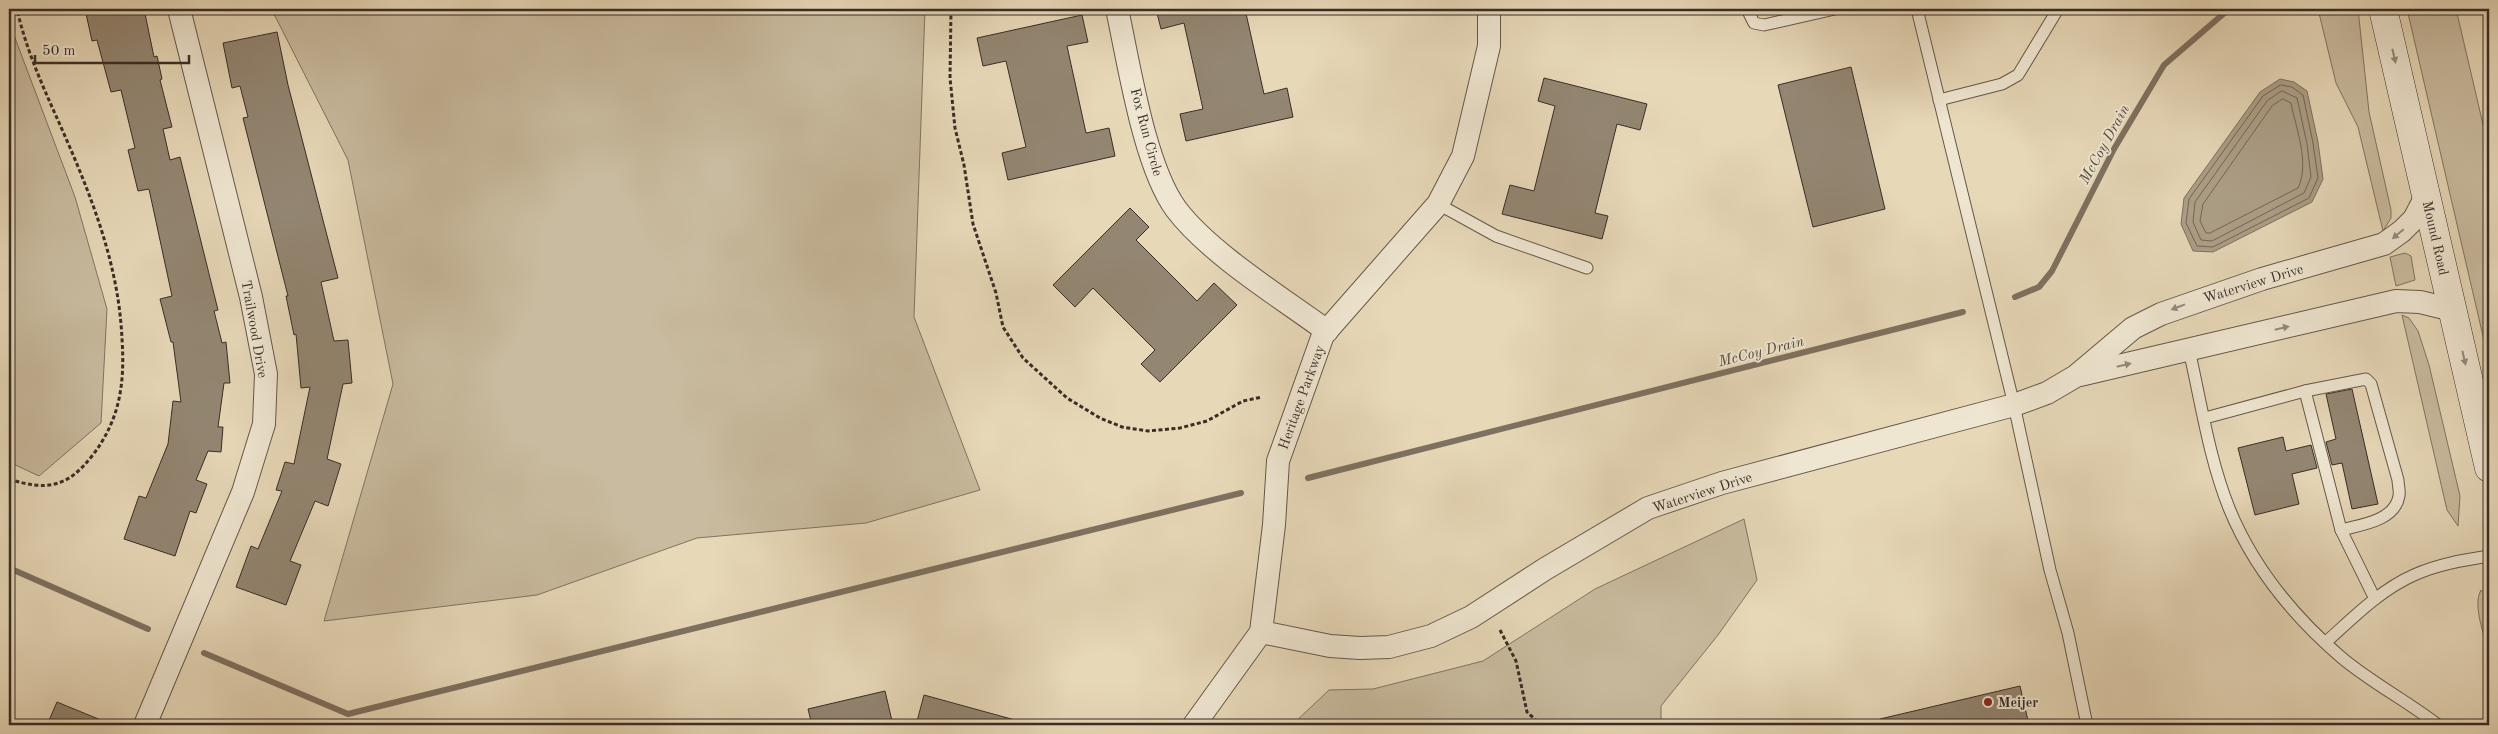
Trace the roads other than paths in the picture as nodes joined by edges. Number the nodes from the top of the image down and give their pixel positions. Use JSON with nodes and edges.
{"nodes":[{"id":1,"x":179,"y":9,"type":"edge"},
{"id":2,"x":1117,"y":9,"type":"edge"},
{"id":3,"x":1489,"y":9,"type":"edge"},
{"id":4,"x":1747,"y":9,"type":"edge"},
{"id":5,"x":1835,"y":9,"type":"edge"},
{"id":6,"x":1917,"y":9,"type":"edge"},
{"id":7,"x":2058,"y":9,"type":"edge"},
{"id":8,"x":2383,"y":9,"type":"edge"},
{"id":9,"x":1939,"y":100,"type":"junction"},
{"id":10,"x":2426,"y":196,"type":"junction"},
{"id":11,"x":1438,"y":204,"type":"junction"},
{"id":12,"x":1587,"y":268,"type":"dead end"},
{"id":13,"x":2453,"y":310,"type":"junction"},
{"id":14,"x":1327,"y":331,"type":"junction"},
{"id":15,"x":2189,"y":350,"type":"junction"},
{"id":16,"x":2076,"y":376,"type":"junction"},
{"id":17,"x":2305,"y":392,"type":"junction"},
{"id":18,"x":2014,"y":405,"type":"junction"},
{"id":19,"x":2205,"y":418,"type":"junction"},
{"id":20,"x":2489,"y":468,"type":"edge"},
{"id":21,"x":2341,"y":530,"type":"junction"},
{"id":22,"x":2489,"y":556,"type":"edge"},
{"id":23,"x":2375,"y":599,"type":"junction"},
{"id":24,"x":1261,"y":632,"type":"junction"},
{"id":25,"x":2326,"y":642,"type":"junction"},
{"id":26,"x":146,"y":725,"type":"edge"},
{"id":27,"x":1194,"y":725,"type":"edge"},
{"id":28,"x":2087,"y":725,"type":"edge"},
{"id":29,"x":2438,"y":725,"type":"edge"}],
"edges":[{"from":1,"to":26,"type":"street","name":"Trailwood Drive"},
{"from":2,"to":14,"type":"street","name":"Fox Run Circle"},
{"from":3,"to":11,"type":"street","name":"Heritage Parkway"},
{"from":4,"to":5,"type":"lane"},
{"from":6,"to":9,"type":"lane"},
{"from":7,"to":9,"type":"lane"},
{"from":8,"to":10,"type":"main road","name":"Mound Road","one_way":true},
{"from":9,"to":18,"type":"lane"},
{"from":10,"to":13,"type":"main road","name":"Mound Road"},
{"from":10,"to":16,"type":"street","name":"Waterview Drive","one_way":true},
{"from":11,"to":12,"type":"lane"},
{"from":11,"to":14,"type":"street","name":"Heritage Parkway"},
{"from":15,"to":13,"type":"street","name":"Waterview Drive","one_way":true},
{"from":13,"to":20,"type":"main road","name":"Mound Road","one_way":true},
{"from":14,"to":24,"type":"street","name":"Heritage Parkway"},
{"from":16,"to":15,"type":"street","name":"Waterview Drive","one_way":true},
{"from":15,"to":19,"type":"lane"},
{"from":16,"to":18,"type":"street","name":"Waterview Drive"},
{"from":17,"to":19,"type":"lane"},
{"from":17,"to":21,"type":"lane"},
{"from":17,"to":21,"type":"lane"},
{"from":18,"to":24,"type":"street","name":"Waterview Drive"},
{"from":18,"to":28,"type":"lane"},
{"from":19,"to":25,"type":"lane"},
{"from":21,"to":23,"type":"lane"},
{"from":22,"to":23,"type":"lane"},
{"from":23,"to":25,"type":"lane"},
{"from":24,"to":27,"type":"street","name":"Heritage Parkway"},
{"from":25,"to":29,"type":"lane"}]}
